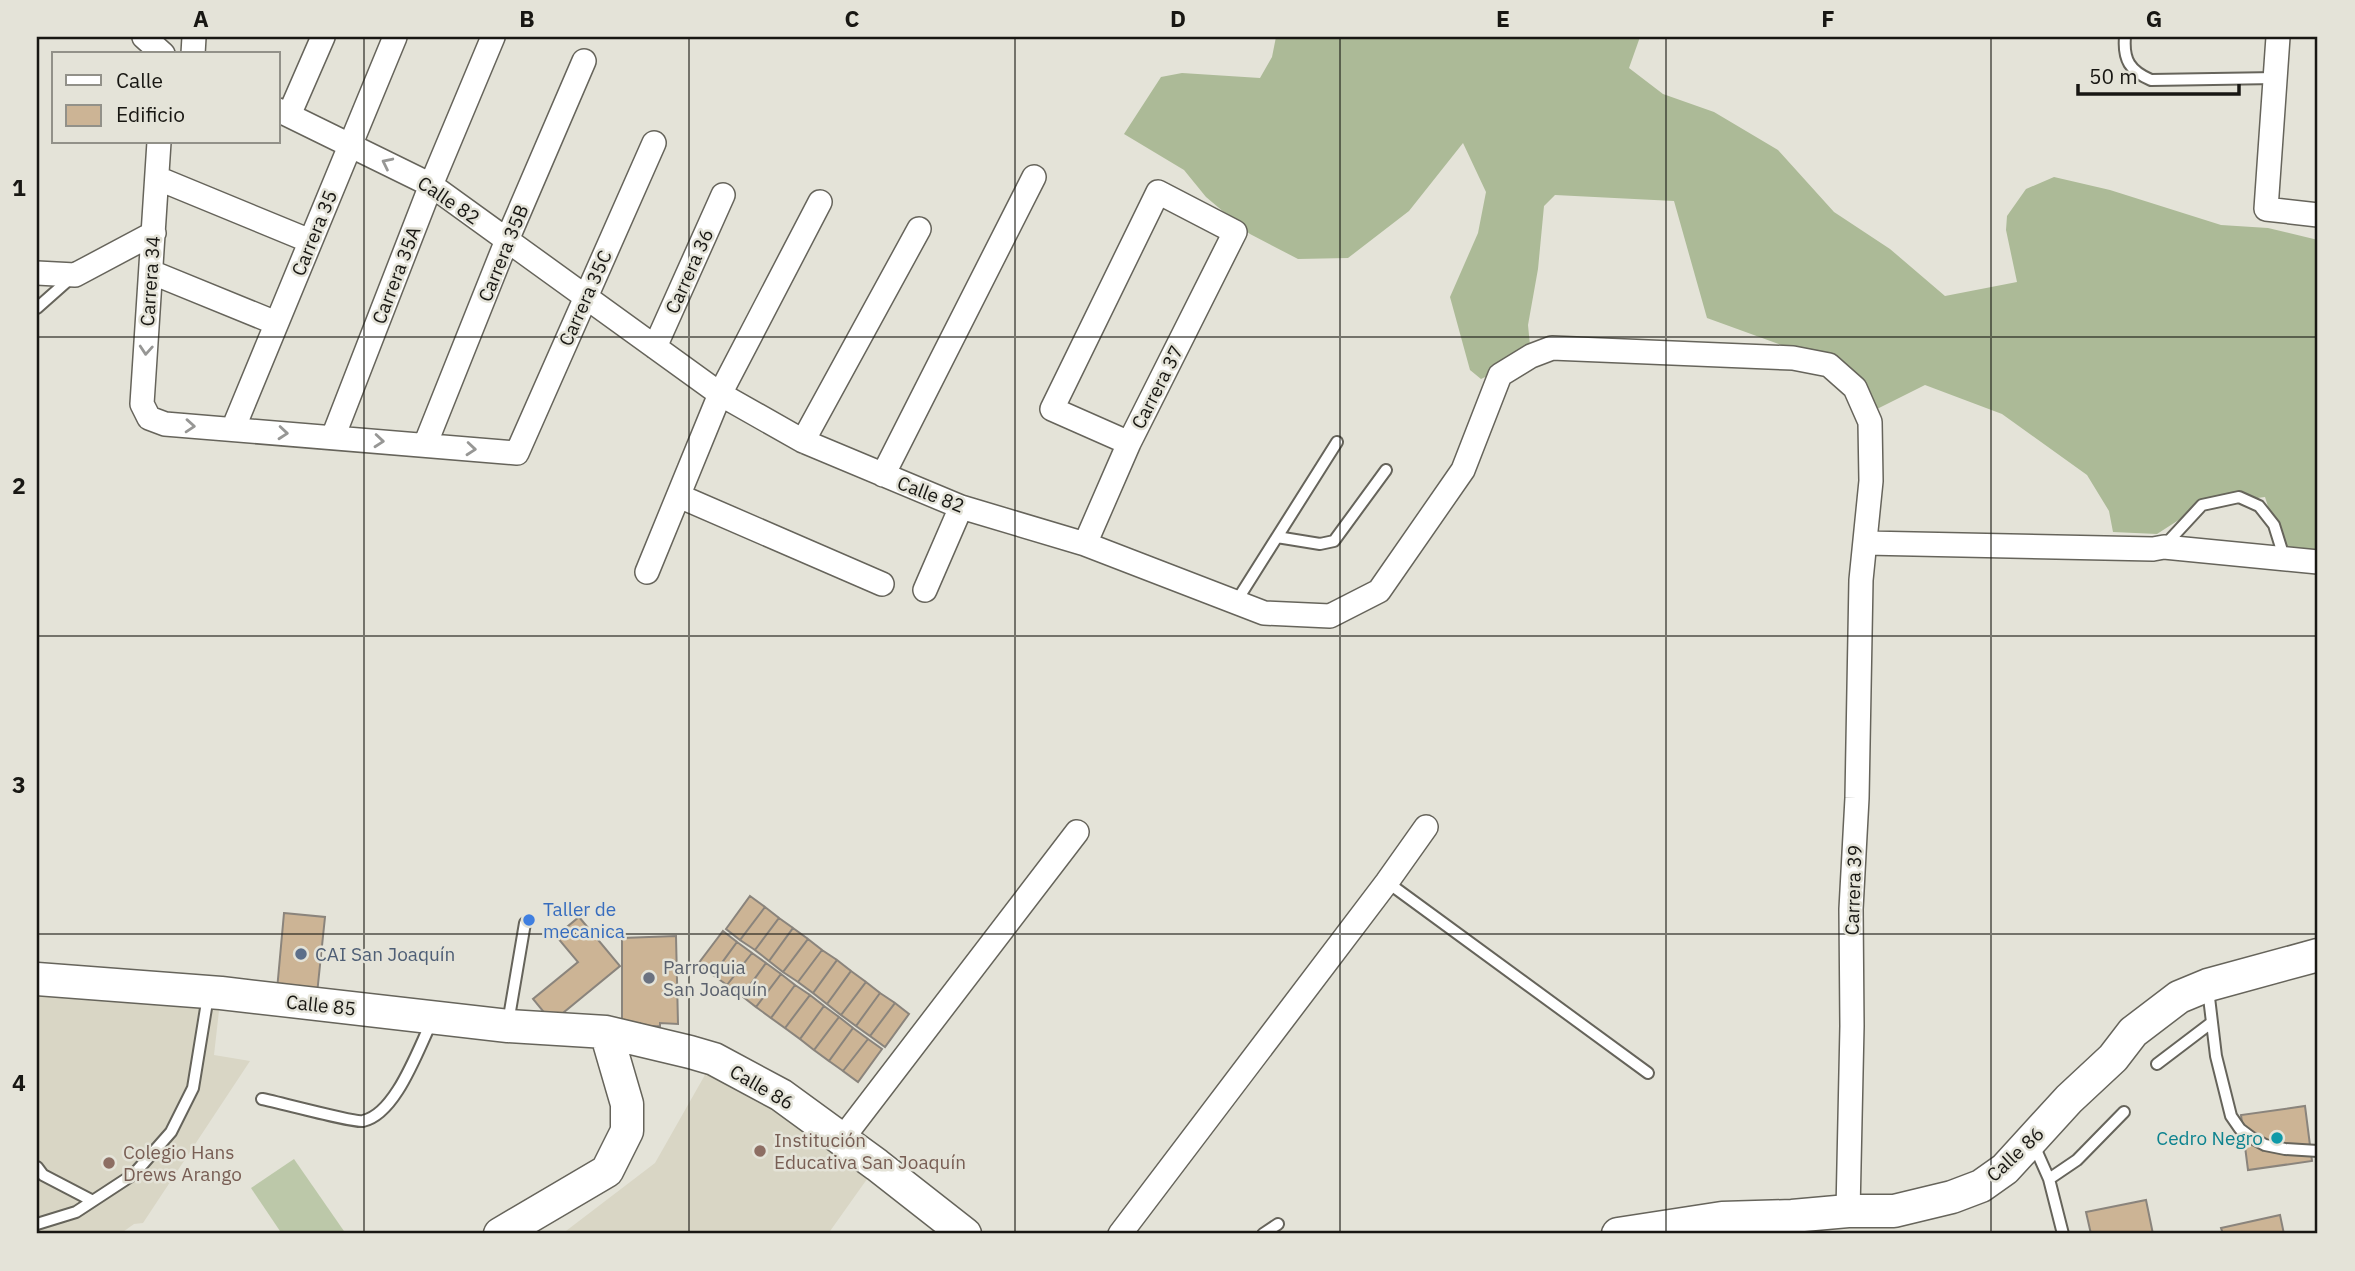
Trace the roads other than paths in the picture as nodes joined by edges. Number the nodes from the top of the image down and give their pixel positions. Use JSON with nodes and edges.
{"nodes":[{"id":1,"x":144,"y":37,"type":"edge"},
{"id":2,"x":324,"y":37,"type":"edge"},
{"id":3,"x":395,"y":37,"type":"edge"},
{"id":4,"x":493,"y":37,"type":"edge"},
{"id":5,"x":2125,"y":37,"type":"edge"},
{"id":6,"x":2278,"y":37,"type":"edge"},
{"id":7,"x":161,"y":52,"type":"edge"},
{"id":8,"x":584,"y":61,"type":"dead end"},
{"id":9,"x":2276,"y":78,"type":"junction"},
{"id":10,"x":284,"y":113,"type":"edge"},
{"id":11,"x":654,"y":143,"type":"dead end"},
{"id":12,"x":159,"y":144,"type":"edge"},
{"id":13,"x":350,"y":145,"type":"junction"},
{"id":14,"x":1034,"y":177,"type":"dead end"},
{"id":15,"x":157,"y":178,"type":"junction"},
{"id":16,"x":431,"y":185,"type":"junction"},
{"id":17,"x":723,"y":195,"type":"dead end"},
{"id":18,"x":820,"y":202,"type":"dead end"},
{"id":19,"x":2318,"y":215,"type":"edge"},
{"id":20,"x":919,"y":229,"type":"dead end"},
{"id":21,"x":154,"y":233,"type":"junction"},
{"id":22,"x":507,"y":240,"type":"junction"},
{"id":23,"x":310,"y":241,"type":"junction"},
{"id":24,"x":151,"y":272,"type":"junction"},
{"id":25,"x":37,"y":274,"type":"edge"},
{"id":26,"x":75,"y":275,"type":"junction"},
{"id":27,"x":584,"y":298,"type":"junction"},
{"id":28,"x":37,"y":308,"type":"edge"},
{"id":29,"x":276,"y":323,"type":"junction"},
{"id":30,"x":655,"y":347,"type":"junction"},
{"id":31,"x":1531,"y":356,"type":"joint"},
{"id":32,"x":720,"y":394,"type":"junction"},
{"id":33,"x":233,"y":429,"type":"junction"},
{"id":34,"x":333,"y":437,"type":"junction"},
{"id":35,"x":803,"y":441,"type":"junction"},
{"id":36,"x":1337,"y":442,"type":"dead end"},
{"id":37,"x":1129,"y":443,"type":"junction"},
{"id":38,"x":425,"y":445,"type":"junction"},
{"id":39,"x":1386,"y":470,"type":"dead end"},
{"id":40,"x":883,"y":475,"type":"junction"},
{"id":41,"x":678,"y":496,"type":"junction"},
{"id":42,"x":961,"y":507,"type":"junction"},
{"id":43,"x":1277,"y":537,"type":"junction"},
{"id":44,"x":1866,"y":543,"type":"junction"},
{"id":45,"x":1085,"y":544,"type":"junction"},
{"id":46,"x":2164,"y":547,"type":"junction"},
{"id":47,"x":2284,"y":557,"type":"junction"},
{"id":48,"x":2318,"y":562,"type":"edge"},
{"id":49,"x":647,"y":572,"type":"dead end"},
{"id":50,"x":882,"y":584,"type":"dead end"},
{"id":51,"x":925,"y":590,"type":"dead end"},
{"id":52,"x":1236,"y":602,"type":"junction"},
{"id":53,"x":1426,"y":827,"type":"dead end"},
{"id":54,"x":1077,"y":832,"type":"dead end"},
{"id":55,"x":1387,"y":882,"type":"junction"},
{"id":56,"x":525,"y":923,"type":"dead end"},
{"id":57,"x":2318,"y":955,"type":"edge"},
{"id":58,"x":37,"y":979,"type":"edge"},
{"id":59,"x":2208,"y":985,"type":"junction"},
{"id":60,"x":208,"y":993,"type":"junction"},
{"id":61,"x":434,"y":1017,"type":"junction"},
{"id":62,"x":2211,"y":1023,"type":"junction"},
{"id":63,"x":508,"y":1026,"type":"junction"},
{"id":64,"x":606,"y":1032,"type":"junction"},
{"id":65,"x":2157,"y":1064,"type":"dead end"},
{"id":66,"x":1648,"y":1073,"type":"dead end"},
{"id":67,"x":262,"y":1099,"type":"dead end"},
{"id":68,"x":2124,"y":1112,"type":"dead end"},
{"id":69,"x":842,"y":1139,"type":"junction"},
{"id":70,"x":2032,"y":1141,"type":"junction"},
{"id":71,"x":2318,"y":1151,"type":"edge"},
{"id":72,"x":37,"y":1167,"type":"edge"},
{"id":73,"x":2049,"y":1179,"type":"junction"},
{"id":74,"x":91,"y":1200,"type":"junction"},
{"id":75,"x":1854,"y":1223,"type":"edge"},
{"id":76,"x":37,"y":1224,"type":"edge"},
{"id":77,"x":1278,"y":1224,"type":"dead end"},
{"id":78,"x":529,"y":1226,"type":"edge"},
{"id":79,"x":500,"y":1234,"type":"edge"},
{"id":80,"x":965,"y":1234,"type":"edge"},
{"id":81,"x":1120,"y":1234,"type":"edge"},
{"id":82,"x":1263,"y":1234,"type":"edge"},
{"id":83,"x":1618,"y":1234,"type":"edge"},
{"id":84,"x":2063,"y":1234,"type":"edge"}],
"edges":[{"from":1,"to":7,"type":"street"},
{"from":2,"to":10,"type":"street"},
{"from":3,"to":13,"type":"street","name":"Carrera 35"},
{"from":4,"to":16,"type":"street","name":"Carrera 35A"},
{"from":5,"to":9,"type":"lane"},
{"from":6,"to":9,"type":"street"},
{"from":8,"to":22,"type":"street","name":"Carrera 35B"},
{"from":9,"to":19,"type":"street"},
{"from":10,"to":13,"type":"street","name":"Calle 82"},
{"from":11,"to":27,"type":"street","name":"Carrera 35C"},
{"from":12,"to":15,"type":"street","name":"Carrera 34"},
{"from":16,"to":13,"type":"street","name":"Calle 82","one_way":true},
{"from":13,"to":23,"type":"street","name":"Carrera 35"},
{"from":14,"to":40,"type":"street"},
{"from":15,"to":21,"type":"street","name":"Carrera 34"},
{"from":15,"to":23,"type":"street"},
{"from":16,"to":22,"type":"street","name":"Calle 82"},
{"from":16,"to":34,"type":"street","name":"Carrera 35A"},
{"from":17,"to":30,"type":"street","name":"Carrera 36"},
{"from":18,"to":32,"type":"street"},
{"from":20,"to":35,"type":"street"},
{"from":21,"to":24,"type":"street","name":"Carrera 34"},
{"from":21,"to":26,"type":"street"},
{"from":22,"to":27,"type":"street","name":"Calle 82"},
{"from":22,"to":38,"type":"street","name":"Carrera 35B"},
{"from":23,"to":29,"type":"street","name":"Carrera 35"},
{"from":24,"to":29,"type":"street"},
{"from":24,"to":33,"type":"street","name":"Carrera 34","one_way":true},
{"from":25,"to":26,"type":"street"},
{"from":26,"to":28,"type":"lane"},
{"from":27,"to":30,"type":"street","name":"Calle 82"},
{"from":38,"to":27,"type":"street","name":"Carrera 35C","one_way":true},
{"from":29,"to":33,"type":"street","name":"Carrera 35"},
{"from":30,"to":32,"type":"street","name":"Calle 82"},
{"from":31,"to":44,"type":"street","name":"Carrera 39"},
{"from":31,"to":52,"type":"street","name":"Calle 82"},
{"from":32,"to":35,"type":"street","name":"Calle 82"},
{"from":32,"to":41,"type":"street"},
{"from":33,"to":34,"type":"street","one_way":true},
{"from":34,"to":38,"type":"street","one_way":true},
{"from":35,"to":40,"type":"street","name":"Calle 82"},
{"from":36,"to":43,"type":"lane"},
{"from":37,"to":37,"type":"street","name":"Carrera 37"},
{"from":37,"to":45,"type":"street","name":"Carrera 37"},
{"from":39,"to":43,"type":"lane"},
{"from":40,"to":42,"type":"street","name":"Calle 82"},
{"from":41,"to":49,"type":"street"},
{"from":41,"to":50,"type":"street"},
{"from":42,"to":45,"type":"street","name":"Calle 82"},
{"from":42,"to":51,"type":"street"},
{"from":43,"to":52,"type":"lane"},
{"from":44,"to":46,"type":"street"},
{"from":44,"to":75,"type":"street","name":"Carrera 39"},
{"from":45,"to":52,"type":"street","name":"Calle 82"},
{"from":46,"to":47,"type":"street"},
{"from":46,"to":47,"type":"lane"},
{"from":47,"to":48,"type":"street"},
{"from":53,"to":55,"type":"street"},
{"from":54,"to":69,"type":"street"},
{"from":55,"to":66,"type":"lane"},
{"from":55,"to":81,"type":"street"},
{"from":56,"to":63,"type":"lane"},
{"from":57,"to":59,"type":"main road","name":"Calle 86"},
{"from":58,"to":60,"type":"main road","name":"Calle 85"},
{"from":59,"to":62,"type":"lane"},
{"from":59,"to":70,"type":"main road","name":"Calle 86"},
{"from":60,"to":61,"type":"main road","name":"Calle 85"},
{"from":60,"to":74,"type":"lane"},
{"from":61,"to":63,"type":"main road","name":"Calle 85"},
{"from":61,"to":67,"type":"lane"},
{"from":62,"to":65,"type":"lane"},
{"from":62,"to":71,"type":"lane"},
{"from":63,"to":64,"type":"main road","name":"Calle 85"},
{"from":64,"to":69,"type":"main road","name":"Calle 86"},
{"from":64,"to":78,"type":"main road"},
{"from":68,"to":73,"type":"lane"},
{"from":69,"to":80,"type":"main road","name":"Calle 86"},
{"from":70,"to":73,"type":"lane"},
{"from":70,"to":75,"type":"main road","name":"Calle 86"},
{"from":72,"to":74,"type":"lane"},
{"from":73,"to":84,"type":"lane"},
{"from":74,"to":76,"type":"lane"},
{"from":75,"to":83,"type":"main road","name":"Calle 86"},
{"from":77,"to":82,"type":"lane"},
{"from":78,"to":79,"type":"main road"}]}
